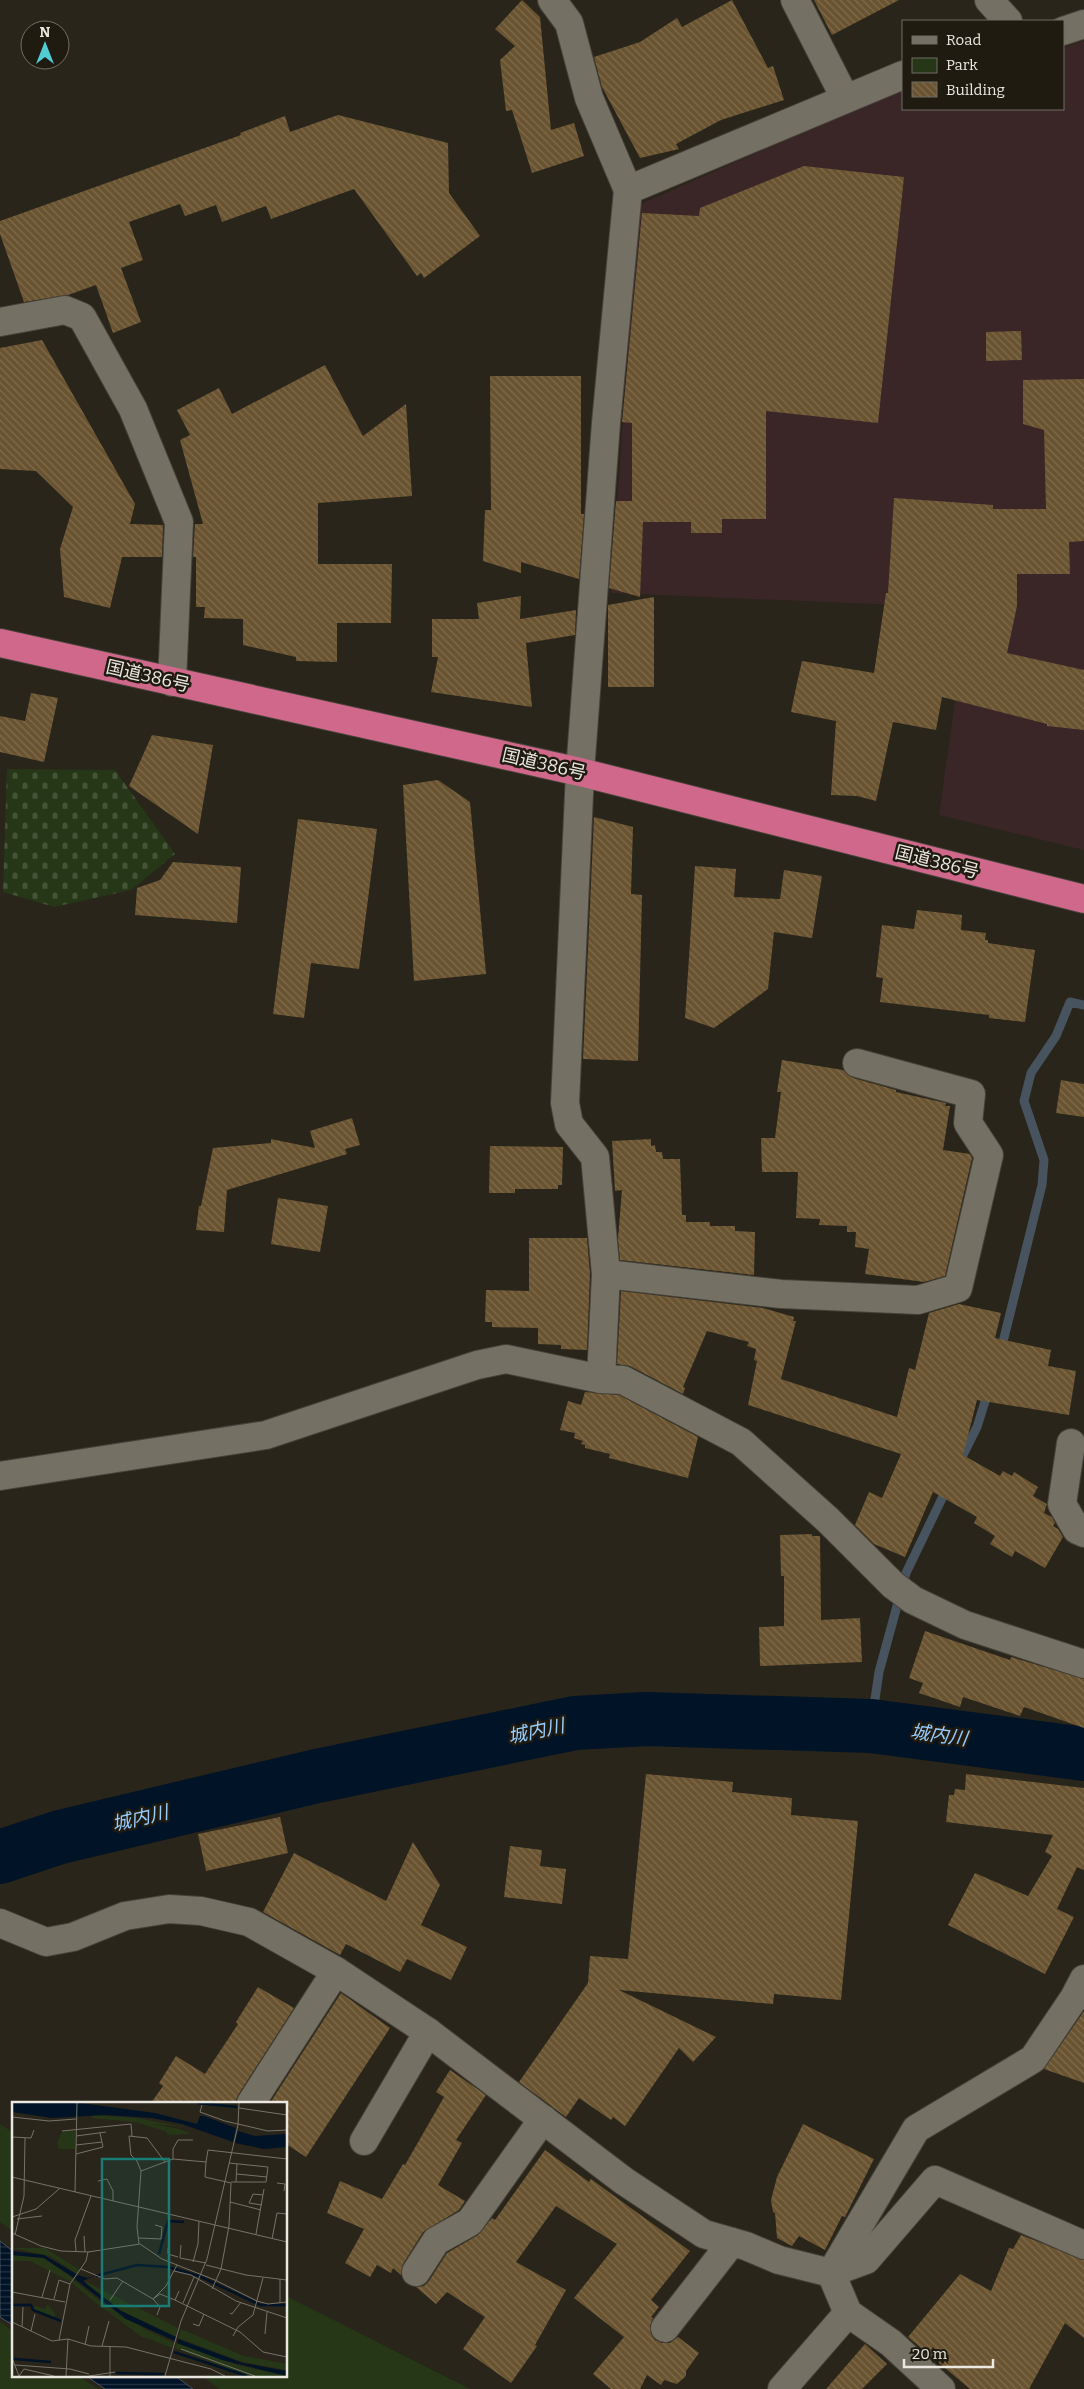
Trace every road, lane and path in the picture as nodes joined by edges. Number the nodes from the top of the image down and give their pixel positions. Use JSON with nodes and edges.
{"nodes":[{"id":1,"x":552,"y":0,"type":"edge"},
{"id":2,"x":796,"y":0,"type":"edge"},
{"id":3,"x":989,"y":0,"type":"edge"},
{"id":4,"x":1007,"y":20,"type":"edge"},
{"id":5,"x":1084,"y":24,"type":"edge"},
{"id":6,"x":1064,"y":31,"type":"edge"},
{"id":7,"x":902,"y":75,"type":"edge"},
{"id":8,"x":845,"y":98,"type":"junction"},
{"id":9,"x":628,"y":190,"type":"junction"},
{"id":10,"x":0,"y":322,"type":"edge"},
{"id":11,"x":0,"y":643,"type":"edge"},
{"id":12,"x":172,"y":682,"type":"junction"},
{"id":13,"x":580,"y":772,"type":"junction"},
{"id":14,"x":1084,"y":899,"type":"edge"},
{"id":15,"x":857,"y":1063,"type":"dead end"},
{"id":16,"x":606,"y":1274,"type":"junction"},
{"id":17,"x":601,"y":1379,"type":"junction"},
{"id":18,"x":1071,"y":1443,"type":"dead end"},
{"id":19,"x":0,"y":1476,"type":"edge"},
{"id":20,"x":1084,"y":1533,"type":"edge"},
{"id":21,"x":1084,"y":1664,"type":"edge"},
{"id":22,"x":0,"y":1923,"type":"edge"},
{"id":23,"x":336,"y":1970,"type":"junction"},
{"id":24,"x":1084,"y":1979,"type":"edge"},
{"id":25,"x":428,"y":2032,"type":"junction"},
{"id":26,"x":252,"y":2102,"type":"edge"},
{"id":27,"x":543,"y":2119,"type":"junction"},
{"id":28,"x":364,"y":2141,"type":"dead end"},
{"id":29,"x":732,"y":2242,"type":"junction"},
{"id":30,"x":1084,"y":2245,"type":"edge"},
{"id":31,"x":416,"y":2272,"type":"dead end"},
{"id":32,"x":831,"y":2273,"type":"junction"},
{"id":33,"x":848,"y":2313,"type":"junction"},
{"id":34,"x":665,"y":2328,"type":"dead end"},
{"id":35,"x":782,"y":2389,"type":"edge"},
{"id":36,"x":941,"y":2389,"type":"edge"}],
"edges":[{"from":1,"to":9,"type":"street"},
{"from":2,"to":8,"type":"street"},
{"from":3,"to":4,"type":"street"},
{"from":5,"to":6,"type":"street"},
{"from":7,"to":8,"type":"street"},
{"from":8,"to":9,"type":"street"},
{"from":9,"to":13,"type":"street"},
{"from":10,"to":12,"type":"street"},
{"from":11,"to":12,"type":"highway","name":"国道386号"},
{"from":12,"to":13,"type":"highway","name":"国道386号"},
{"from":13,"to":14,"type":"highway","name":"国道386号"},
{"from":13,"to":16,"type":"street"},
{"from":15,"to":16,"type":"street"},
{"from":16,"to":17,"type":"street"},
{"from":17,"to":19,"type":"street"},
{"from":17,"to":21,"type":"street"},
{"from":18,"to":20,"type":"street"},
{"from":22,"to":23,"type":"street"},
{"from":23,"to":25,"type":"street"},
{"from":23,"to":26,"type":"street"},
{"from":24,"to":32,"type":"street"},
{"from":25,"to":27,"type":"street"},
{"from":25,"to":28,"type":"street"},
{"from":27,"to":29,"type":"street"},
{"from":27,"to":31,"type":"street"},
{"from":29,"to":32,"type":"street"},
{"from":29,"to":34,"type":"street"},
{"from":30,"to":32,"type":"street"},
{"from":32,"to":33,"type":"street"},
{"from":33,"to":35,"type":"street"},
{"from":33,"to":36,"type":"street"}]}
